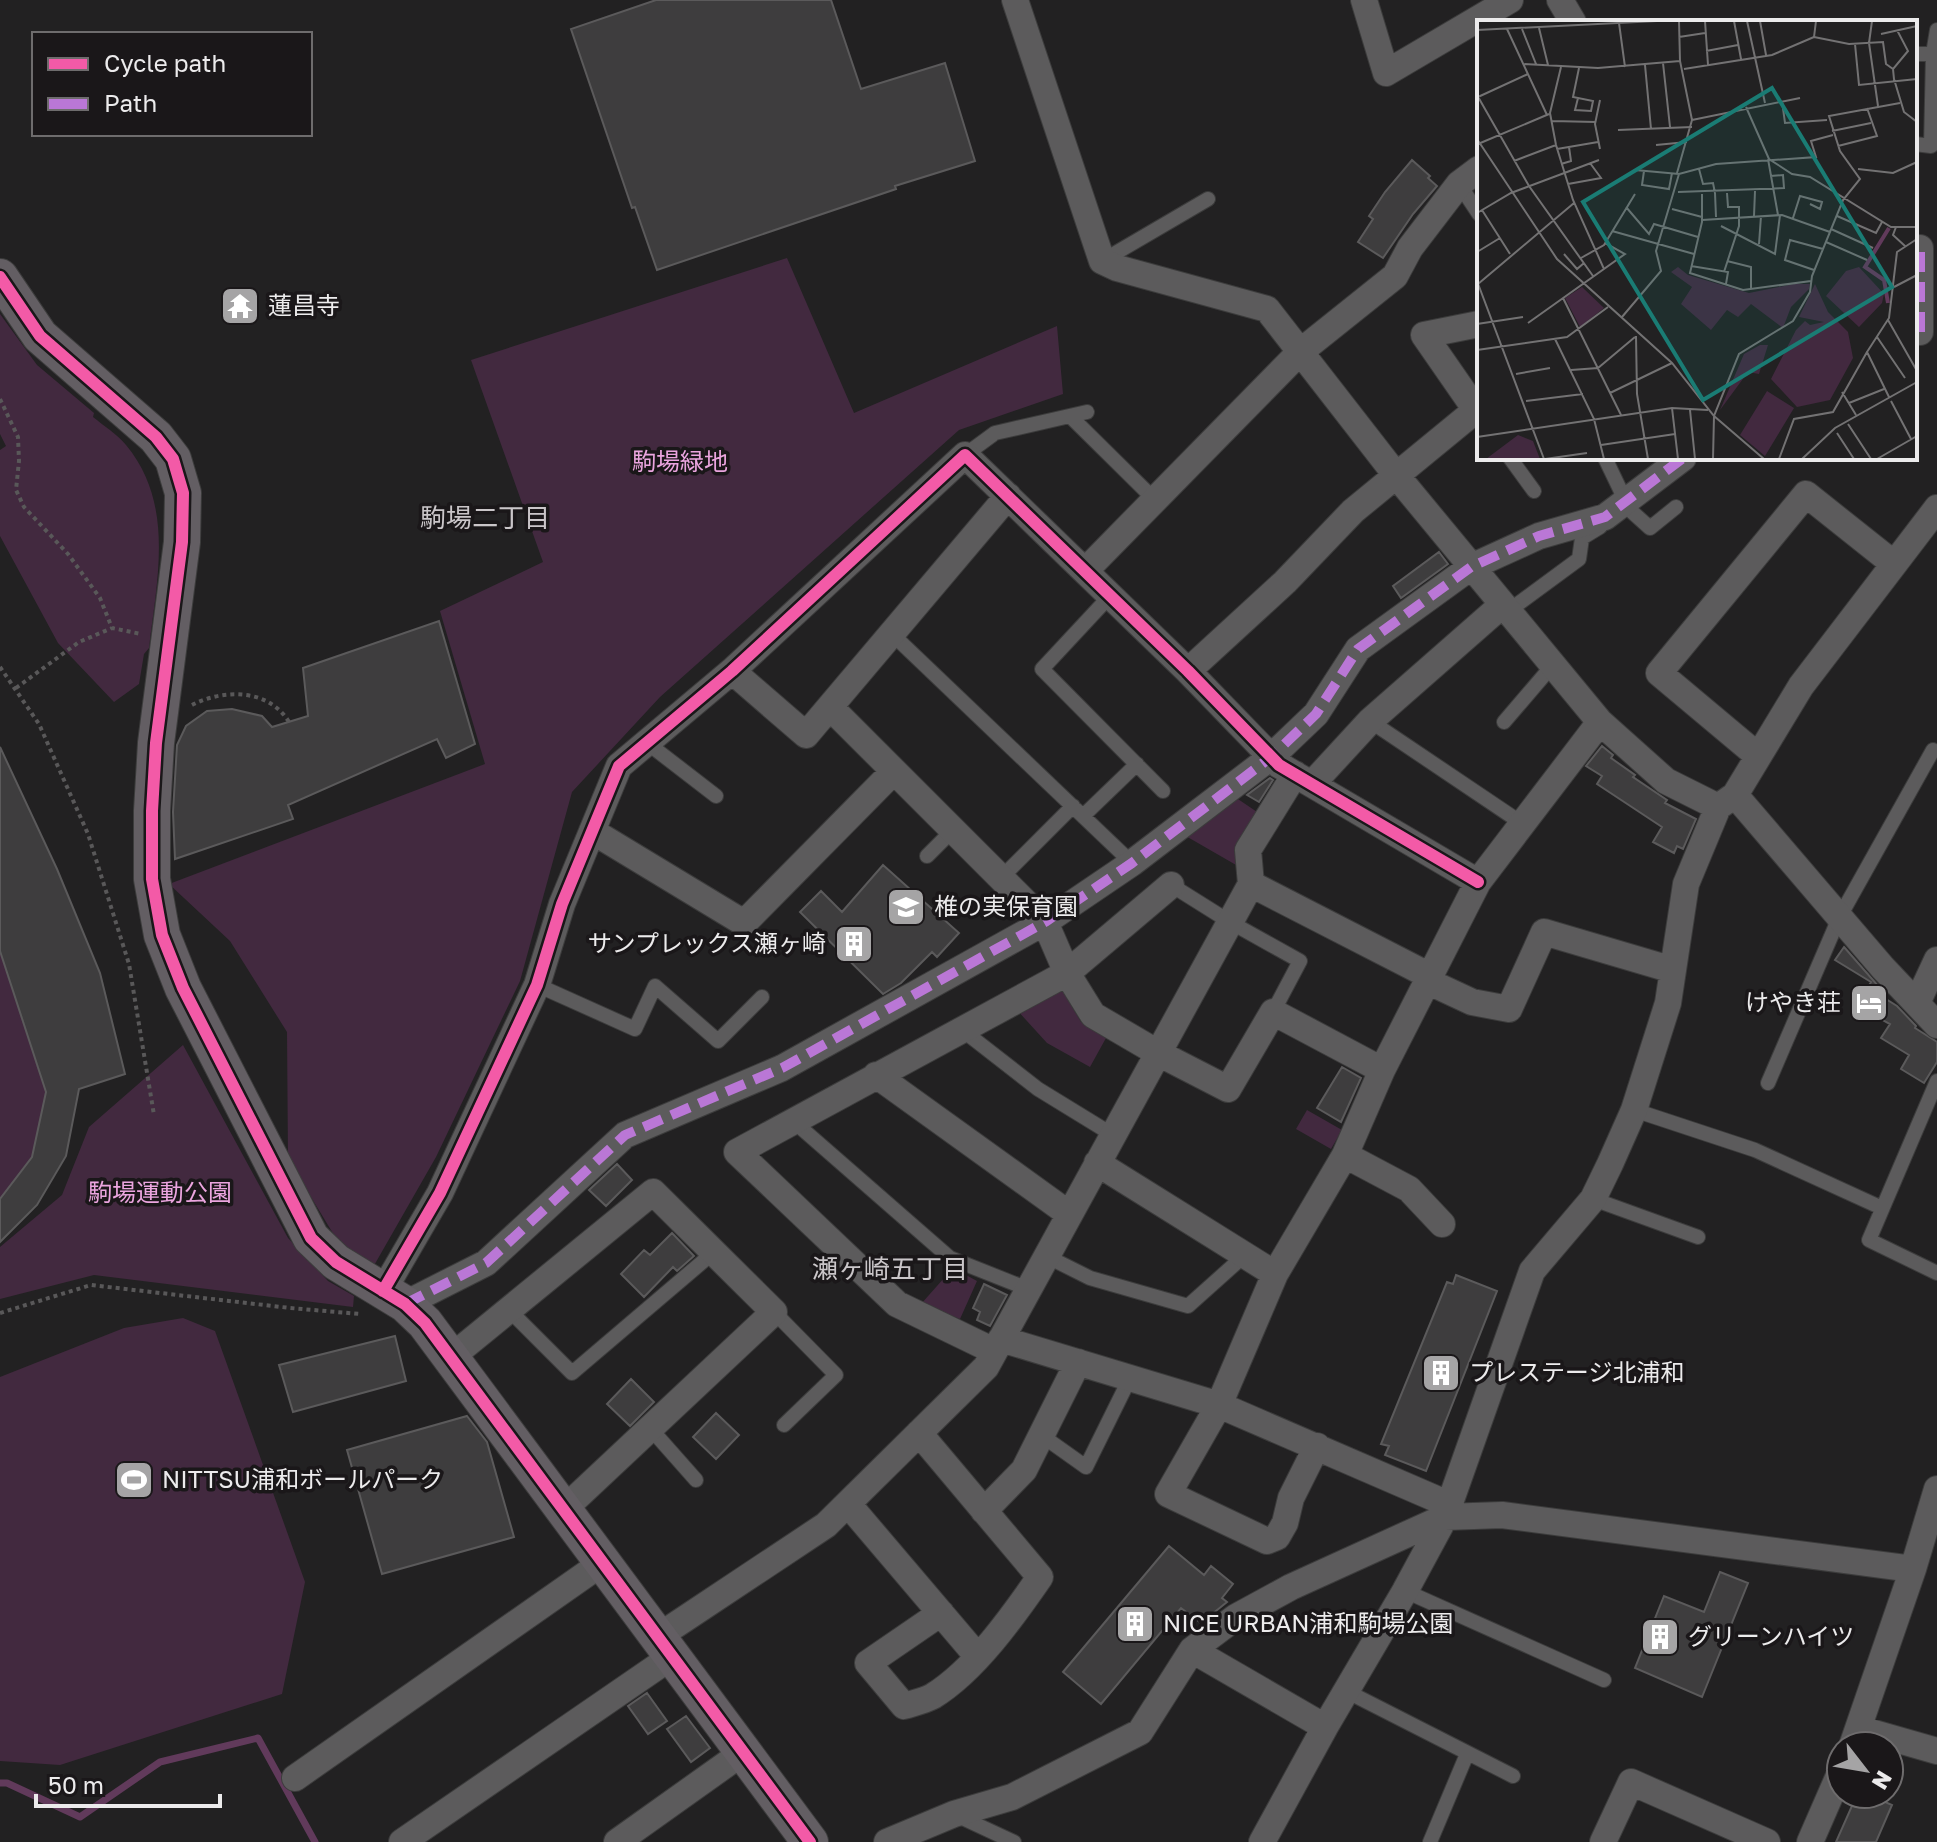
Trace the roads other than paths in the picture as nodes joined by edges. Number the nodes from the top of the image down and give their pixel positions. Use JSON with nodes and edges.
{"nodes":[{"id":1,"x":1015,"y":0,"type":"edge"},
{"id":2,"x":1364,"y":0,"type":"edge"},
{"id":3,"x":1510,"y":0,"type":"edge"},
{"id":4,"x":1560,"y":0,"type":"edge"},
{"id":5,"x":1572,"y":20,"type":"edge"},
{"id":6,"x":1937,"y":30,"type":"edge"},
{"id":7,"x":1917,"y":54,"type":"edge"},
{"id":8,"x":1933,"y":54,"type":"junction"},
{"id":9,"x":1917,"y":144,"type":"edge"},
{"id":10,"x":1469,"y":176,"type":"edge"},
{"id":11,"x":1208,"y":199,"type":"dead end"},
{"id":12,"x":1477,"y":206,"type":"edge"},
{"id":13,"x":1924,"y":248,"type":"edge"},
{"id":14,"x":1102,"y":261,"type":"junction"},
{"id":15,"x":0,"y":277,"type":"edge"},
{"id":16,"x":1477,"y":324,"type":"edge"},
{"id":17,"x":1925,"y":332,"type":"edge"},
{"id":18,"x":1300,"y":352,"type":"junction"},
{"id":19,"x":1477,"y":411,"type":"edge"},
{"id":20,"x":1087,"y":412,"type":"dead end"},
{"id":21,"x":1477,"y":413,"type":"edge"},
{"id":22,"x":1070,"y":416,"type":"junction"},
{"id":23,"x":965,"y":455,"type":"junction"},
{"id":24,"x":1511,"y":460,"type":"edge"},
{"id":25,"x":1606,"y":460,"type":"edge"},
{"id":26,"x":1681,"y":460,"type":"edge"},
{"id":27,"x":1396,"y":475,"type":"junction"},
{"id":28,"x":1534,"y":491,"type":"dead end"},
{"id":29,"x":1008,"y":496,"type":"junction"},
{"id":30,"x":1155,"y":500,"type":"junction"},
{"id":31,"x":1628,"y":505,"type":"junction"},
{"id":32,"x":1676,"y":507,"type":"dead end"},
{"id":33,"x":1937,"y":508,"type":"edge"},
{"id":34,"x":1894,"y":564,"type":"junction"},
{"id":35,"x":1471,"y":567,"type":"junction"},
{"id":36,"x":1085,"y":571,"type":"junction"},
{"id":37,"x":1110,"y":596,"type":"junction"},
{"id":38,"x":1504,"y":609,"type":"junction"},
{"id":39,"x":891,"y":633,"type":"junction"},
{"id":40,"x":1552,"y":666,"type":"junction"},
{"id":41,"x":732,"y":671,"type":"junction"},
{"id":42,"x":1188,"y":671,"type":"junction"},
{"id":43,"x":830,"y":707,"type":"junction"},
{"id":44,"x":1370,"y":721,"type":"junction"},
{"id":45,"x":1504,"y":722,"type":"dead end"},
{"id":46,"x":1600,"y":722,"type":"junction"},
{"id":47,"x":646,"y":742,"type":"junction"},
{"id":48,"x":1933,"y":750,"type":"dead end"},
{"id":49,"x":1758,"y":756,"type":"junction"},
{"id":50,"x":1271,"y":757,"type":"junction"},
{"id":51,"x":1137,"y":764,"type":"junction"},
{"id":52,"x":894,"y":771,"type":"junction"},
{"id":53,"x":1303,"y":779,"type":"junction"},
{"id":54,"x":1163,"y":791,"type":"dead end"},
{"id":55,"x":716,"y":796,"type":"dead end"},
{"id":56,"x":1726,"y":801,"type":"junction"},
{"id":57,"x":1078,"y":811,"type":"junction"},
{"id":58,"x":1523,"y":824,"type":"junction"},
{"id":59,"x":953,"y":830,"type":"junction"},
{"id":60,"x":592,"y":831,"type":"junction"},
{"id":61,"x":927,"y":856,"type":"dead end"},
{"id":62,"x":1132,"y":863,"type":"junction"},
{"id":63,"x":1001,"y":878,"type":"junction"},
{"id":64,"x":1478,"y":882,"type":"junction"},
{"id":65,"x":1251,"y":884,"type":"junction"},
{"id":66,"x":1171,"y":885,"type":"joint"},
{"id":67,"x":1839,"y":918,"type":"junction"},
{"id":68,"x":1045,"y":922,"type":"junction"},
{"id":69,"x":1230,"y":922,"type":"junction"},
{"id":70,"x":1937,"y":960,"type":"edge"},
{"id":71,"x":1673,"y":970,"type":"junction"},
{"id":72,"x":1067,"y":973,"type":"junction"},
{"id":73,"x":1429,"y":979,"type":"junction"},
{"id":74,"x":537,"y":985,"type":"junction"},
{"id":75,"x":762,"y":997,"type":"dead end"},
{"id":76,"x":1917,"y":1003,"type":"junction"},
{"id":77,"x":1273,"y":1012,"type":"junction"},
{"id":78,"x":1937,"y":1025,"type":"edge"},
{"id":79,"x":961,"y":1029,"type":"junction"},
{"id":80,"x":1158,"y":1053,"type":"junction"},
{"id":81,"x":1382,"y":1070,"type":"junction"},
{"id":82,"x":876,"y":1075,"type":"junction"},
{"id":83,"x":1937,"y":1081,"type":"edge"},
{"id":84,"x":1768,"y":1083,"type":"dead end"},
{"id":85,"x":1634,"y":1110,"type":"junction"},
{"id":86,"x":792,"y":1120,"type":"junction"},
{"id":87,"x":1113,"y":1135,"type":"junction"},
{"id":88,"x":1345,"y":1155,"type":"junction"},
{"id":89,"x":1097,"y":1163,"type":"junction"},
{"id":90,"x":1593,"y":1199,"type":"junction"},
{"id":91,"x":1882,"y":1208,"type":"junction"},
{"id":92,"x":1069,"y":1214,"type":"junction"},
{"id":93,"x":1442,"y":1224,"type":"dead end"},
{"id":94,"x":1698,"y":1237,"type":"dead end"},
{"id":95,"x":714,"y":1252,"type":"junction"},
{"id":96,"x":1245,"y":1255,"type":"junction"},
{"id":97,"x":1046,"y":1256,"type":"junction"},
{"id":98,"x":1937,"y":1273,"type":"edge"},
{"id":99,"x":1275,"y":1274,"type":"junction"},
{"id":100,"x":1028,"y":1289,"type":"junction"},
{"id":101,"x":394,"y":1297,"type":"junction"},
{"id":102,"x":508,"y":1309,"type":"junction"},
{"id":103,"x":774,"y":1312,"type":"junction"},
{"id":104,"x":998,"y":1345,"type":"junction"},
{"id":105,"x":450,"y":1358,"type":"junction"},
{"id":106,"x":1078,"y":1362,"type":"junction"},
{"id":107,"x":1130,"y":1378,"type":"junction"},
{"id":108,"x":1219,"y":1405,"type":"junction"},
{"id":109,"x":784,"y":1425,"type":"dead end"},
{"id":110,"x":650,"y":1428,"type":"junction"},
{"id":111,"x":919,"y":1433,"type":"junction"},
{"id":112,"x":1041,"y":1435,"type":"junction"},
{"id":113,"x":1317,"y":1446,"type":"junction"},
{"id":114,"x":696,"y":1480,"type":"dead end"},
{"id":115,"x":1936,"y":1500,"type":"edge"},
{"id":116,"x":848,"y":1504,"type":"junction"},
{"id":117,"x":1446,"y":1510,"type":"junction"},
{"id":118,"x":562,"y":1511,"type":"junction"},
{"id":119,"x":984,"y":1511,"type":"junction"},
{"id":120,"x":602,"y":1563,"type":"junction"},
{"id":121,"x":1913,"y":1569,"type":"junction"},
{"id":122,"x":1405,"y":1591,"type":"junction"},
{"id":123,"x":941,"y":1613,"type":"junction"},
{"id":124,"x":666,"y":1646,"type":"junction"},
{"id":125,"x":1192,"y":1650,"type":"junction"},
{"id":126,"x":978,"y":1657,"type":"junction"},
{"id":127,"x":1604,"y":1680,"type":"dead end"},
{"id":128,"x":1346,"y":1691,"type":"junction"},
{"id":129,"x":1325,"y":1727,"type":"junction"},
{"id":130,"x":1858,"y":1730,"type":"edge"},
{"id":131,"x":1905,"y":1745,"type":"edge"},
{"id":132,"x":1937,"y":1751,"type":"edge"},
{"id":133,"x":742,"y":1753,"type":"junction"},
{"id":134,"x":1467,"y":1754,"type":"junction"},
{"id":135,"x":1513,"y":1776,"type":"dead end"},
{"id":136,"x":295,"y":1778,"type":"dead end"},
{"id":137,"x":1825,"y":1808,"type":"edge"},
{"id":138,"x":954,"y":1814,"type":"junction"},
{"id":139,"x":402,"y":1842,"type":"edge"},
{"id":140,"x":617,"y":1842,"type":"edge"},
{"id":141,"x":810,"y":1842,"type":"edge"},
{"id":142,"x":887,"y":1842,"type":"edge"},
{"id":143,"x":1014,"y":1842,"type":"edge"},
{"id":144,"x":1262,"y":1842,"type":"edge"},
{"id":145,"x":1430,"y":1842,"type":"edge"},
{"id":146,"x":1603,"y":1842,"type":"edge"},
{"id":147,"x":1767,"y":1842,"type":"edge"},
{"id":148,"x":1810,"y":1842,"type":"edge"}],
"edges":[{"from":1,"to":14,"type":"street"},
{"from":2,"to":3,"type":"street"},
{"from":4,"to":5,"type":"street"},
{"from":6,"to":8,"type":"lane"},
{"from":7,"to":8,"type":"lane"},
{"from":8,"to":9,"type":"lane"},
{"from":10,"to":12,"type":"lane"},
{"from":10,"to":18,"type":"street"},
{"from":11,"to":14,"type":"lane"},
{"from":13,"to":17,"type":"street"},
{"from":14,"to":18,"type":"street"},
{"from":15,"to":101,"type":"street"},
{"from":16,"to":19,"type":"street"},
{"from":18,"to":27,"type":"street"},
{"from":18,"to":30,"type":"street"},
{"from":20,"to":22,"type":"lane"},
{"from":21,"to":27,"type":"street"},
{"from":22,"to":23,"type":"lane"},
{"from":22,"to":30,"type":"lane"},
{"from":23,"to":29,"type":"street"},
{"from":23,"to":41,"type":"street"},
{"from":24,"to":28,"type":"lane"},
{"from":25,"to":31,"type":"lane"},
{"from":26,"to":31,"type":"street"},
{"from":27,"to":35,"type":"street"},
{"from":27,"to":42,"type":"street"},
{"from":29,"to":36,"type":"street"},
{"from":29,"to":39,"type":"street"},
{"from":30,"to":36,"type":"street"},
{"from":31,"to":32,"type":"lane"},
{"from":31,"to":35,"type":"street"},
{"from":31,"to":38,"type":"lane"},
{"from":33,"to":34,"type":"street"},
{"from":34,"to":49,"type":"street"},
{"from":34,"to":49,"type":"street"},
{"from":35,"to":38,"type":"street"},
{"from":35,"to":50,"type":"street"},
{"from":36,"to":37,"type":"street"},
{"from":37,"to":42,"type":"street"},
{"from":37,"to":51,"type":"lane"},
{"from":38,"to":40,"type":"street"},
{"from":38,"to":44,"type":"street"},
{"from":39,"to":43,"type":"street"},
{"from":39,"to":57,"type":"lane"},
{"from":40,"to":45,"type":"lane"},
{"from":40,"to":46,"type":"street"},
{"from":41,"to":43,"type":"street"},
{"from":41,"to":47,"type":"street"},
{"from":42,"to":50,"type":"street"},
{"from":43,"to":52,"type":"street"},
{"from":44,"to":53,"type":"street"},
{"from":44,"to":58,"type":"lane"},
{"from":46,"to":56,"type":"street"},
{"from":46,"to":58,"type":"street"},
{"from":47,"to":55,"type":"lane"},
{"from":47,"to":60,"type":"street"},
{"from":48,"to":67,"type":"lane"},
{"from":49,"to":56,"type":"street"},
{"from":50,"to":53,"type":"street"},
{"from":50,"to":62,"type":"street"},
{"from":51,"to":54,"type":"lane"},
{"from":51,"to":57,"type":"lane"},
{"from":52,"to":59,"type":"street"},
{"from":52,"to":60,"type":"street"},
{"from":53,"to":64,"type":"street"},
{"from":53,"to":65,"type":"street"},
{"from":56,"to":67,"type":"street"},
{"from":56,"to":71,"type":"street"},
{"from":57,"to":62,"type":"lane"},
{"from":57,"to":63,"type":"lane"},
{"from":58,"to":64,"type":"street"},
{"from":59,"to":61,"type":"lane"},
{"from":59,"to":63,"type":"street"},
{"from":60,"to":74,"type":"street"},
{"from":62,"to":68,"type":"street"},
{"from":63,"to":68,"type":"street"},
{"from":64,"to":73,"type":"street"},
{"from":65,"to":69,"type":"street"},
{"from":65,"to":73,"type":"street"},
{"from":66,"to":69,"type":"lane"},
{"from":66,"to":72,"type":"street"},
{"from":67,"to":76,"type":"street"},
{"from":67,"to":84,"type":"lane"},
{"from":68,"to":72,"type":"street"},
{"from":68,"to":101,"type":"street"},
{"from":69,"to":77,"type":"lane"},
{"from":69,"to":80,"type":"street"},
{"from":70,"to":76,"type":"street"},
{"from":71,"to":73,"type":"street"},
{"from":71,"to":85,"type":"street"},
{"from":72,"to":79,"type":"street"},
{"from":72,"to":80,"type":"street"},
{"from":73,"to":81,"type":"street"},
{"from":74,"to":75,"type":"lane"},
{"from":74,"to":101,"type":"street"},
{"from":76,"to":78,"type":"street"},
{"from":77,"to":80,"type":"street"},
{"from":77,"to":81,"type":"street"},
{"from":79,"to":82,"type":"street"},
{"from":79,"to":87,"type":"lane"},
{"from":80,"to":87,"type":"street"},
{"from":81,"to":88,"type":"street"},
{"from":82,"to":86,"type":"street"},
{"from":82,"to":92,"type":"street"},
{"from":83,"to":91,"type":"lane"},
{"from":85,"to":90,"type":"street"},
{"from":85,"to":91,"type":"lane"},
{"from":86,"to":100,"type":"lane"},
{"from":86,"to":104,"type":"street"},
{"from":87,"to":89,"type":"street"},
{"from":88,"to":93,"type":"street"},
{"from":88,"to":99,"type":"street"},
{"from":89,"to":92,"type":"street"},
{"from":89,"to":96,"type":"street"},
{"from":90,"to":94,"type":"lane"},
{"from":90,"to":117,"type":"street"},
{"from":91,"to":98,"type":"lane"},
{"from":92,"to":97,"type":"street"},
{"from":95,"to":102,"type":"street"},
{"from":95,"to":102,"type":"lane"},
{"from":95,"to":103,"type":"street"},
{"from":96,"to":97,"type":"lane"},
{"from":96,"to":99,"type":"street"},
{"from":97,"to":100,"type":"street"},
{"from":99,"to":108,"type":"street"},
{"from":100,"to":104,"type":"street"},
{"from":101,"to":105,"type":"street"},
{"from":102,"to":105,"type":"street"},
{"from":103,"to":109,"type":"lane"},
{"from":103,"to":110,"type":"street"},
{"from":104,"to":106,"type":"street"},
{"from":104,"to":111,"type":"street"},
{"from":105,"to":118,"type":"street"},
{"from":106,"to":107,"type":"street"},
{"from":106,"to":112,"type":"street"},
{"from":107,"to":108,"type":"street"},
{"from":107,"to":112,"type":"lane"},
{"from":108,"to":113,"type":"street"},
{"from":108,"to":113,"type":"street"},
{"from":110,"to":114,"type":"lane"},
{"from":110,"to":118,"type":"street"},
{"from":111,"to":116,"type":"street"},
{"from":111,"to":119,"type":"street"},
{"from":112,"to":119,"type":"street"},
{"from":113,"to":117,"type":"street"},
{"from":115,"to":121,"type":"street"},
{"from":116,"to":123,"type":"street"},
{"from":116,"to":124,"type":"street"},
{"from":117,"to":121,"type":"street"},
{"from":117,"to":122,"type":"street"},
{"from":117,"to":125,"type":"street"},
{"from":118,"to":120,"type":"street"},
{"from":119,"to":126,"type":"street"},
{"from":120,"to":124,"type":"street"},
{"from":120,"to":136,"type":"street"},
{"from":121,"to":130,"type":"street"},
{"from":122,"to":127,"type":"lane"},
{"from":122,"to":128,"type":"street"},
{"from":123,"to":126,"type":"street"},
{"from":123,"to":126,"type":"street"},
{"from":124,"to":133,"type":"street"},
{"from":124,"to":139,"type":"street"},
{"from":125,"to":129,"type":"street"},
{"from":125,"to":138,"type":"street"},
{"from":128,"to":129,"type":"street"},
{"from":128,"to":134,"type":"lane"},
{"from":129,"to":144,"type":"street"},
{"from":131,"to":132,"type":"street"},
{"from":133,"to":140,"type":"street"},
{"from":133,"to":141,"type":"street"},
{"from":134,"to":135,"type":"lane"},
{"from":134,"to":145,"type":"lane"},
{"from":137,"to":148,"type":"street"},
{"from":138,"to":142,"type":"street"},
{"from":138,"to":143,"type":"lane"},
{"from":146,"to":147,"type":"street"}]}
